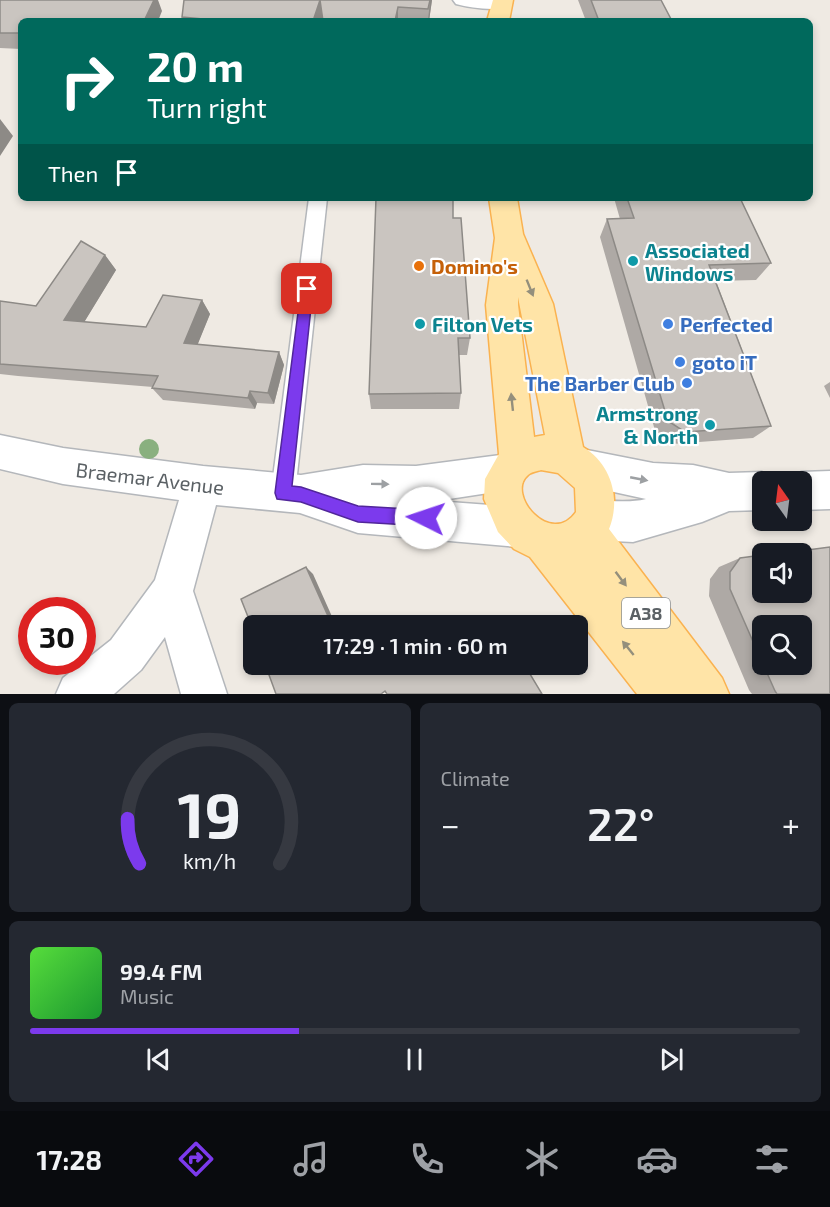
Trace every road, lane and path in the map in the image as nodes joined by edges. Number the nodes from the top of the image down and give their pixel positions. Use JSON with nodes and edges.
{"nodes":[{"id":1,"x":463,"y":0,"type":"edge"},
{"id":2,"x":501,"y":8,"type":"edge"},
{"id":3,"x":318,"y":201,"type":"edge"},
{"id":4,"x":503,"y":201,"type":"edge"},
{"id":5,"x":508,"y":234,"type":"junction"},
{"id":6,"x":0,"y":452,"type":"edge"},
{"id":7,"x":574,"y":462,"type":"junction"},
{"id":8,"x":513,"y":466,"type":"junction"},
{"id":9,"x":203,"y":485,"type":"junction"},
{"id":10,"x":812,"y":490,"type":"edge"},
{"id":11,"x":830,"y":490,"type":"edge"},
{"id":12,"x":745,"y":492,"type":"edge"},
{"id":13,"x":292,"y":494,"type":"junction"},
{"id":14,"x":590,"y":526,"type":"junction"},
{"id":15,"x":531,"y":535,"type":"junction"},
{"id":16,"x":172,"y":591,"type":"junction"},
{"id":17,"x":79,"y":694,"type":"edge"},
{"id":18,"x":204,"y":694,"type":"edge"},
{"id":19,"x":665,"y":694,"type":"edge"},
{"id":20,"x":706,"y":694,"type":"edge"}],
"edges":[{"from":1,"to":2,"type":"street"},
{"from":3,"to":13,"type":"lane"},
{"from":4,"to":5,"type":"main road","number":"A38"},
{"from":5,"to":7,"type":"main road","number":"A38","one_way":true},
{"from":8,"to":5,"type":"main road","number":"A38","one_way":true},
{"from":6,"to":9,"type":"street","name":"Braemar Avenue"},
{"from":7,"to":8,"type":"main road"},
{"from":7,"to":12,"type":"street","one_way":true},
{"from":7,"to":14,"type":"main road","number":"A38"},
{"from":13,"to":8,"type":"street","name":"Braemar Avenue","one_way":true},
{"from":8,"to":15,"type":"main road","number":"A38"},
{"from":9,"to":13,"type":"street","name":"Braemar Avenue"},
{"from":9,"to":16,"type":"street"},
{"from":10,"to":11,"type":"street"},
{"from":12,"to":14,"type":"street"},
{"from":13,"to":15,"type":"street","name":"Braemar Avenue"},
{"from":14,"to":15,"type":"main road"},
{"from":14,"to":20,"type":"main road","number":"A38","one_way":true},
{"from":19,"to":15,"type":"main road","number":"A38","one_way":true},
{"from":16,"to":17,"type":"street"},
{"from":16,"to":18,"type":"street"}]}
